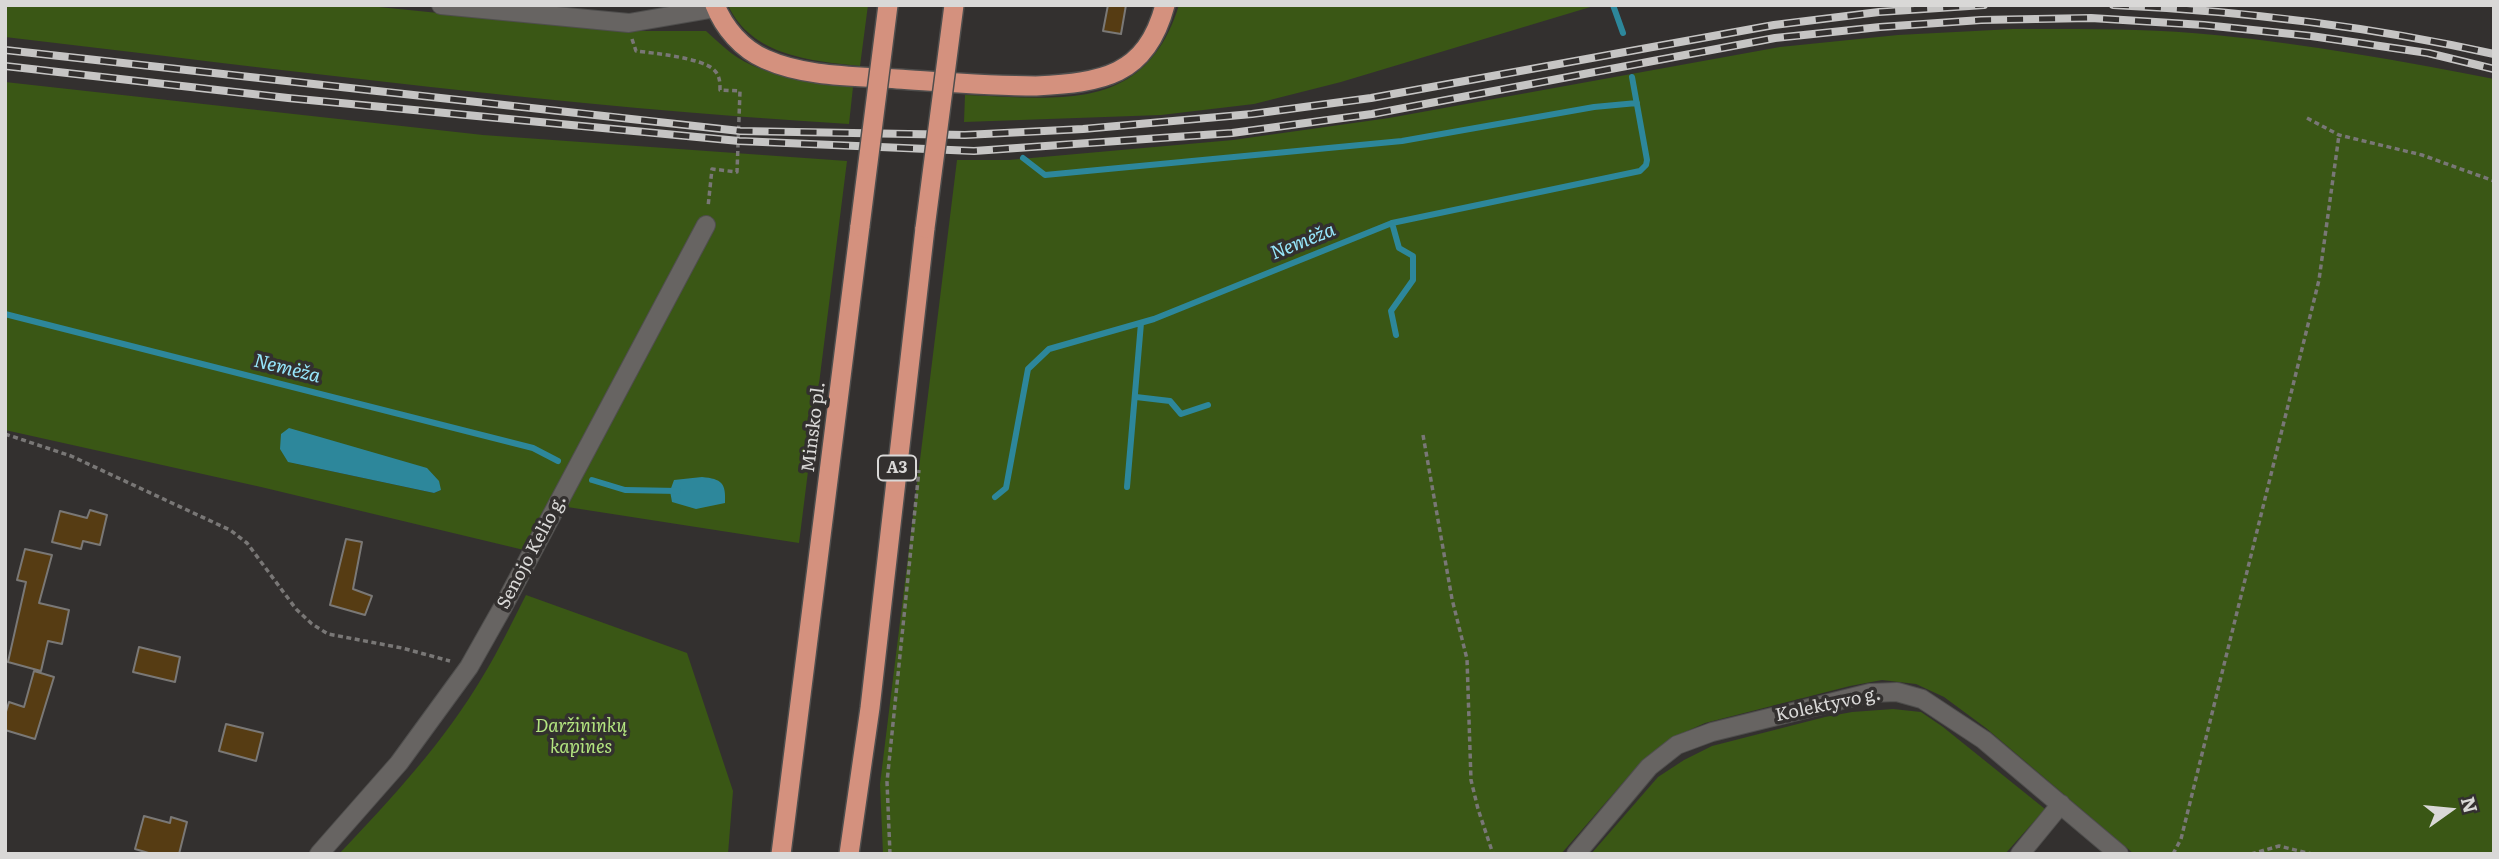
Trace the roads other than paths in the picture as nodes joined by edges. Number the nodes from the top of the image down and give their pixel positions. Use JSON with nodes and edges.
{"nodes":[{"id":1,"x":441,"y":5,"type":"edge"},
{"id":2,"x":888,"y":5,"type":"edge"},
{"id":3,"x":954,"y":5,"type":"edge"},
{"id":4,"x":1165,"y":5,"type":"edge"},
{"id":5,"x":715,"y":7,"type":"edge"},
{"id":6,"x":706,"y":225,"type":"road end"},
{"id":7,"x":2061,"y":804,"type":"junction"},
{"id":8,"x":319,"y":854,"type":"edge"},
{"id":9,"x":781,"y":854,"type":"edge"},
{"id":10,"x":849,"y":854,"type":"edge"},
{"id":11,"x":1576,"y":854,"type":"edge"},
{"id":12,"x":2020,"y":854,"type":"edge"},
{"id":13,"x":2119,"y":854,"type":"edge"}],
"edges":[{"from":1,"to":5,"type":"street"},
{"from":2,"to":9,"type":"highway","name":"Minsko pl.","bridge":true},
{"from":3,"to":10,"type":"highway","number":"A3","bridge":true},
{"from":4,"to":5,"type":"highway"},
{"from":6,"to":8,"type":"street","name":"Senojo Kelio g."},
{"from":7,"to":11,"type":"street","name":"Kolektyvo g."},
{"from":7,"to":12,"type":"street"},
{"from":7,"to":13,"type":"street","name":"Kolektyvo g."}]}
